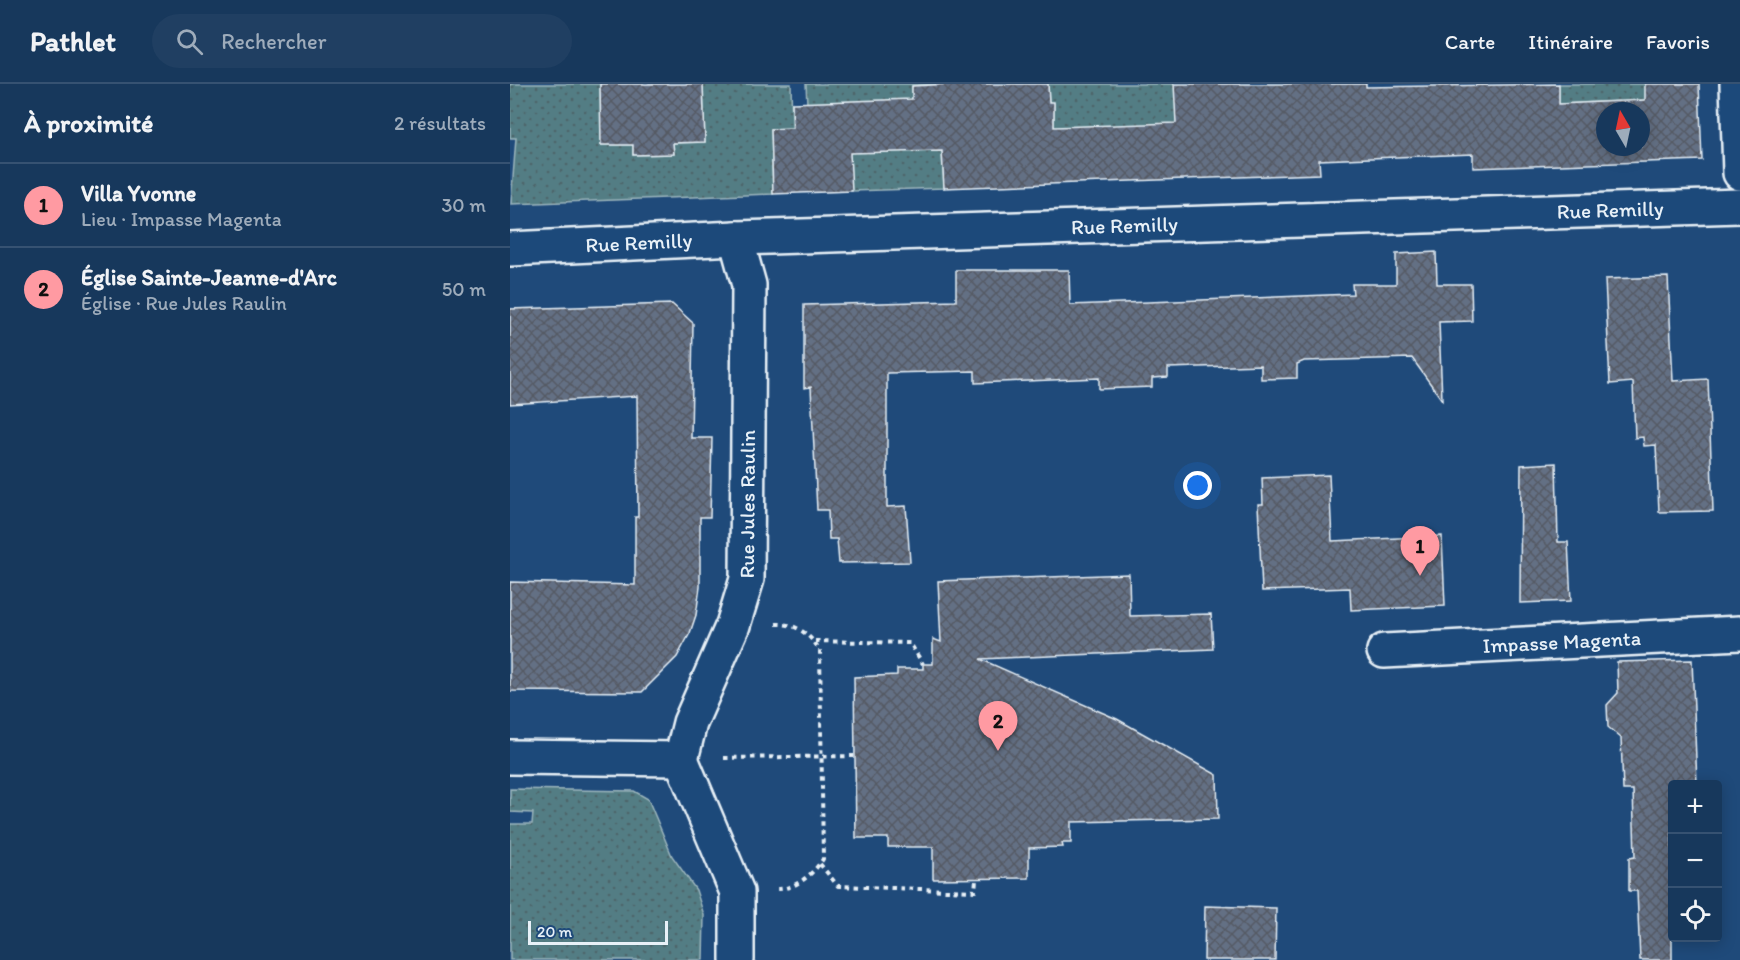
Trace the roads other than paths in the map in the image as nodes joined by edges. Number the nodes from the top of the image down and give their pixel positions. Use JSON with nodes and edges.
{"nodes":[{"id":1,"x":1737,"y":84,"type":"edge"},
{"id":2,"x":1740,"y":173,"type":"edge"},
{"id":3,"x":1740,"y":206,"type":"edge"},
{"id":4,"x":736,"y":238,"type":"junction"},
{"id":5,"x":510,"y":249,"type":"edge"},
{"id":6,"x":1740,"y":633,"type":"edge"},
{"id":7,"x":1384,"y":651,"type":"dead end"},
{"id":8,"x":510,"y":756,"type":"edge"},
{"id":9,"x":681,"y":759,"type":"junction"},
{"id":10,"x":737,"y":960,"type":"edge"}],
"edges":[{"from":1,"to":2,"type":"street"},
{"from":3,"to":4,"type":"street","name":"Rue Remilly"},
{"from":4,"to":5,"type":"street","name":"Rue Remilly"},
{"from":4,"to":9,"type":"street","name":"Rue Jules Raulin"},
{"from":6,"to":7,"type":"street","name":"Impasse Magenta"},
{"from":8,"to":9,"type":"street"},
{"from":9,"to":10,"type":"street"}]}
